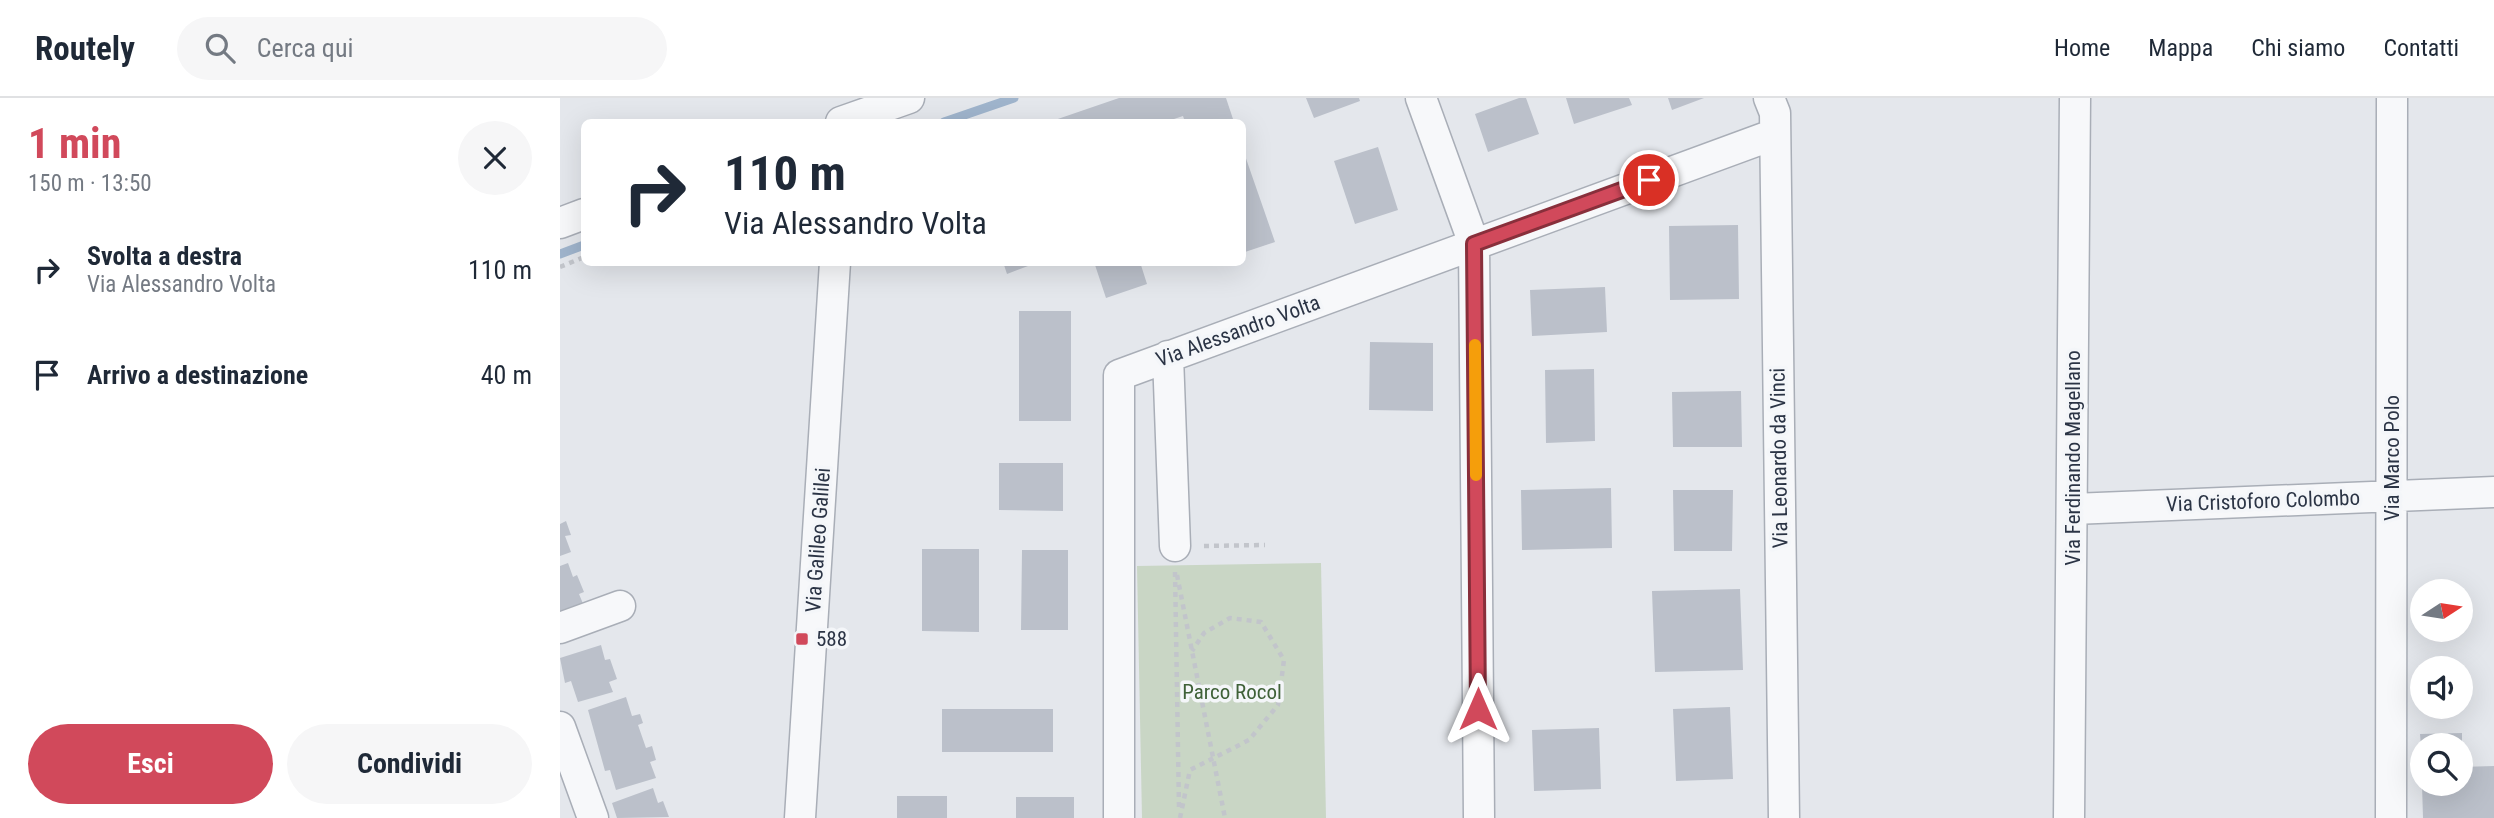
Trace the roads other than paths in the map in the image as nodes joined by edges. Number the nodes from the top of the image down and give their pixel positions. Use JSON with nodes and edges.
{"nodes":[{"id":1,"x":909,"y":98,"type":"edge"},
{"id":2,"x":1421,"y":98,"type":"edge"},
{"id":3,"x":1769,"y":98,"type":"edge"},
{"id":4,"x":2075,"y":98,"type":"edge"},
{"id":5,"x":2392,"y":98,"type":"edge"},
{"id":6,"x":851,"y":116,"type":"edge"},
{"id":7,"x":1774,"y":134,"type":"junction"},
{"id":8,"x":581,"y":216,"type":"edge"},
{"id":9,"x":560,"y":223,"type":"edge"},
{"id":10,"x":1474,"y":244,"type":"junction"},
{"id":11,"x":835,"y":266,"type":"edge"},
{"id":12,"x":1168,"y":356,"type":"junction"},
{"id":13,"x":2494,"y":492,"type":"edge"},
{"id":14,"x":2392,"y":496,"type":"junction"},
{"id":15,"x":2073,"y":509,"type":"junction"},
{"id":16,"x":1175,"y":546,"type":"dead end"},
{"id":17,"x":620,"y":606,"type":"dead end"},
{"id":18,"x":560,"y":628,"type":"edge"},
{"id":19,"x":560,"y":727,"type":"edge"},
{"id":20,"x":593,"y":818,"type":"edge"},
{"id":21,"x":800,"y":818,"type":"edge"},
{"id":22,"x":1119,"y":818,"type":"edge"},
{"id":23,"x":1479,"y":818,"type":"edge"},
{"id":24,"x":1784,"y":818,"type":"edge"},
{"id":25,"x":2069,"y":818,"type":"edge"},
{"id":26,"x":2391,"y":818,"type":"edge"}],
"edges":[{"from":1,"to":6,"type":"street"},
{"from":2,"to":10,"type":"street"},
{"from":3,"to":7,"type":"street","name":"Via Leonardo da Vinci"},
{"from":4,"to":15,"type":"street","name":"Via Ferdinando Magellano"},
{"from":5,"to":14,"type":"street","name":"Via Marco Polo"},
{"from":7,"to":10,"type":"street","name":"Via Alessandro Volta"},
{"from":7,"to":24,"type":"street","name":"Via Leonardo da Vinci"},
{"from":8,"to":9,"type":"street"},
{"from":10,"to":12,"type":"street","name":"Via Alessandro Volta"},
{"from":10,"to":23,"type":"street"},
{"from":11,"to":21,"type":"street","name":"Via Galileo Galilei"},
{"from":12,"to":16,"type":"street"},
{"from":12,"to":22,"type":"street","name":"Via Alessandro Volta"},
{"from":13,"to":14,"type":"street","name":"Via Cristoforo Colombo"},
{"from":14,"to":15,"type":"street","name":"Via Cristoforo Colombo"},
{"from":14,"to":26,"type":"street","name":"Via Marco Polo"},
{"from":15,"to":25,"type":"street","name":"Via Ferdinando Magellano"},
{"from":17,"to":18,"type":"street"},
{"from":19,"to":20,"type":"street"}]}
